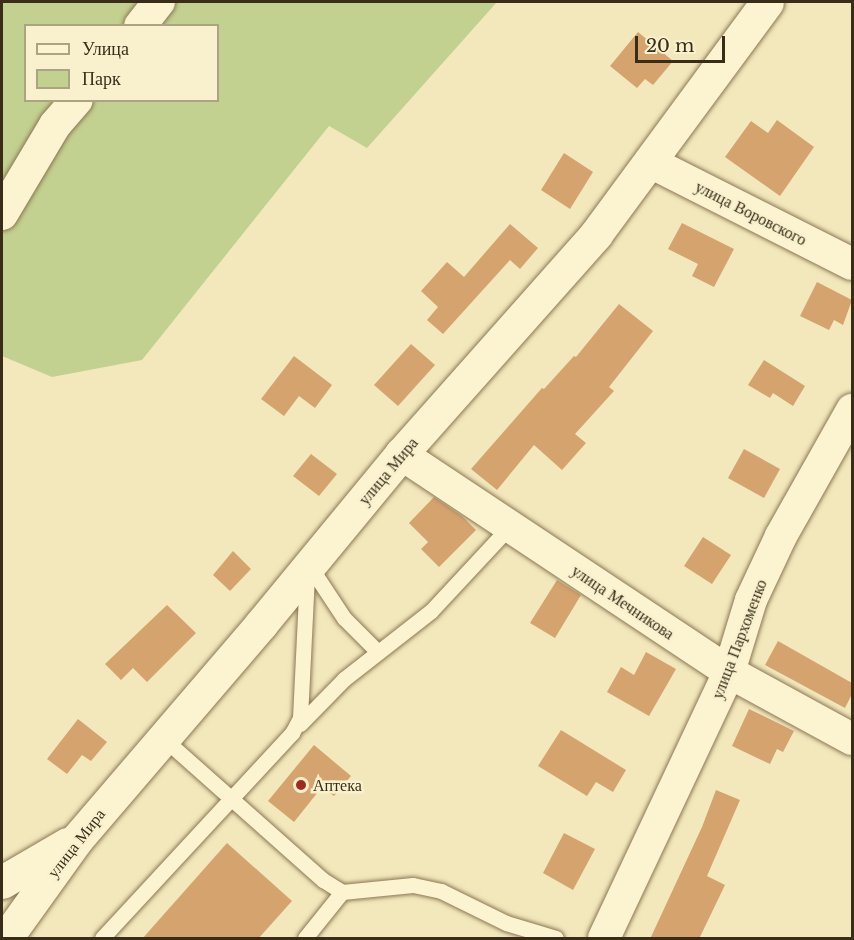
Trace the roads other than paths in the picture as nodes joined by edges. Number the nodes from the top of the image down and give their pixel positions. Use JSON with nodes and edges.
{"nodes":[{"id":1,"x":159,"y":2,"type":"edge"},
{"id":2,"x":767,"y":2,"type":"edge"},
{"id":3,"x":142,"y":24,"type":"edge"},
{"id":4,"x":75,"y":102,"type":"edge"},
{"id":5,"x":650,"y":162,"type":"junction"},
{"id":6,"x":2,"y":214,"type":"edge"},
{"id":7,"x":852,"y":264,"type":"edge"},
{"id":8,"x":852,"y":410,"type":"edge"},
{"id":9,"x":401,"y":454,"type":"junction"},
{"id":10,"x":510,"y":526,"type":"junction"},
{"id":11,"x":309,"y":565,"type":"junction"},
{"id":12,"x":378,"y":652,"type":"junction"},
{"id":13,"x":729,"y":672,"type":"junction"},
{"id":14,"x":292,"y":733,"type":"junction"},
{"id":15,"x":163,"y":738,"type":"junction"},
{"id":16,"x":852,"y":739,"type":"edge"},
{"id":17,"x":231,"y":800,"type":"junction"},
{"id":18,"x":77,"y":839,"type":"junction"},
{"id":19,"x":2,"y":882,"type":"edge"},
{"id":20,"x":342,"y":892,"type":"junction"},
{"id":21,"x":6,"y":939,"type":"edge"},
{"id":22,"x":102,"y":939,"type":"edge"},
{"id":23,"x":305,"y":939,"type":"edge"},
{"id":24,"x":556,"y":939,"type":"edge"},
{"id":25,"x":604,"y":939,"type":"edge"}],
"edges":[{"from":1,"to":3,"type":"street"},
{"from":2,"to":5,"type":"street","name":"улица Мира"},
{"from":4,"to":6,"type":"street"},
{"from":5,"to":7,"type":"street","name":"улица Воровского"},
{"from":5,"to":9,"type":"street","name":"улица Мира"},
{"from":8,"to":13,"type":"street","name":"улица Пархоменко"},
{"from":9,"to":10,"type":"street","name":"улица Мечникова"},
{"from":9,"to":11,"type":"street","name":"улица Мира"},
{"from":10,"to":12,"type":"lane"},
{"from":10,"to":13,"type":"street","name":"улица Мечникова"},
{"from":11,"to":12,"type":"lane"},
{"from":11,"to":14,"type":"lane"},
{"from":11,"to":15,"type":"street","name":"улица Мира"},
{"from":12,"to":14,"type":"lane"},
{"from":13,"to":16,"type":"street","name":"улица Мечникова"},
{"from":13,"to":25,"type":"street","name":"улица Пархоменко"},
{"from":14,"to":17,"type":"lane"},
{"from":15,"to":17,"type":"lane"},
{"from":15,"to":18,"type":"street","name":"улица Мира"},
{"from":17,"to":20,"type":"lane"},
{"from":17,"to":22,"type":"lane"},
{"from":18,"to":19,"type":"street"},
{"from":18,"to":21,"type":"street","name":"улица Мира"},
{"from":20,"to":23,"type":"lane"},
{"from":20,"to":24,"type":"lane"}]}
